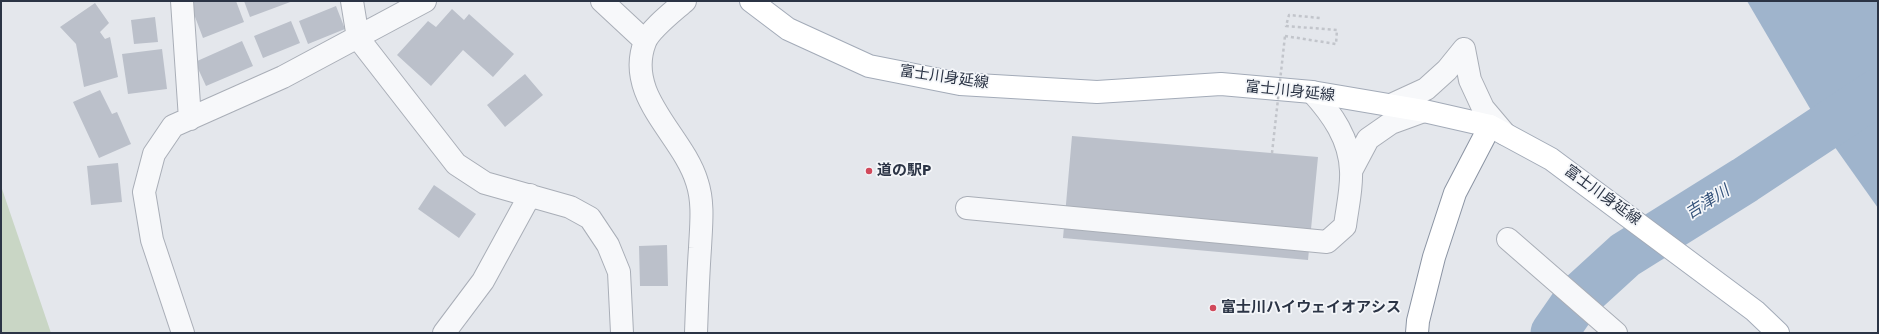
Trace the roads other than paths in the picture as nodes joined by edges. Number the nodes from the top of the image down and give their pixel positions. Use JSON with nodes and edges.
{"nodes":[{"id":1,"x":182,"y":1,"type":"edge"},
{"id":2,"x":352,"y":1,"type":"edge"},
{"id":3,"x":425,"y":1,"type":"edge"},
{"id":4,"x":602,"y":1,"type":"edge"},
{"id":5,"x":686,"y":1,"type":"edge"},
{"id":6,"x":751,"y":1,"type":"edge"},
{"id":7,"x":358,"y":38,"type":"junction"},
{"id":8,"x":645,"y":41,"type":"junction"},
{"id":9,"x":1312,"y":92,"type":"junction"},
{"id":10,"x":1389,"y":106,"type":"junction"},
{"id":11,"x":1424,"y":111,"type":"junction"},
{"id":12,"x":190,"y":119,"type":"junction"},
{"id":13,"x":1497,"y":130,"type":"junction"},
{"id":14,"x":1351,"y":171,"type":"junction"},
{"id":15,"x":530,"y":195,"type":"junction"},
{"id":16,"x":967,"y":208,"type":"dead end"},
{"id":17,"x":1508,"y":239,"type":"dead end"},
{"id":18,"x":183,"y":333,"type":"edge"},
{"id":19,"x":444,"y":333,"type":"edge"},
{"id":20,"x":622,"y":333,"type":"edge"},
{"id":21,"x":696,"y":333,"type":"edge"},
{"id":22,"x":1417,"y":333,"type":"edge"},
{"id":23,"x":1616,"y":333,"type":"edge"},
{"id":24,"x":1778,"y":333,"type":"edge"}],
"edges":[{"from":1,"to":12,"type":"street"},
{"from":2,"to":7,"type":"street"},
{"from":3,"to":7,"type":"street"},
{"from":4,"to":8,"type":"street"},
{"from":5,"to":8,"type":"street"},
{"from":6,"to":9,"type":"main road","name":"富士川身延線"},
{"from":7,"to":12,"type":"street"},
{"from":7,"to":15,"type":"street"},
{"from":8,"to":21,"type":"street"},
{"from":9,"to":10,"type":"main road","name":"富士川身延線"},
{"from":9,"to":14,"type":"street"},
{"from":10,"to":11,"type":"main road","name":"富士川身延線"},
{"from":10,"to":13,"type":"street"},
{"from":11,"to":13,"type":"main road","name":"富士川身延線"},
{"from":11,"to":14,"type":"street"},
{"from":12,"to":18,"type":"street"},
{"from":13,"to":22,"type":"main road"},
{"from":13,"to":24,"type":"main road","name":"富士川身延線"},
{"from":14,"to":16,"type":"street"},
{"from":15,"to":19,"type":"street"},
{"from":15,"to":20,"type":"street"},
{"from":17,"to":23,"type":"street"}]}
